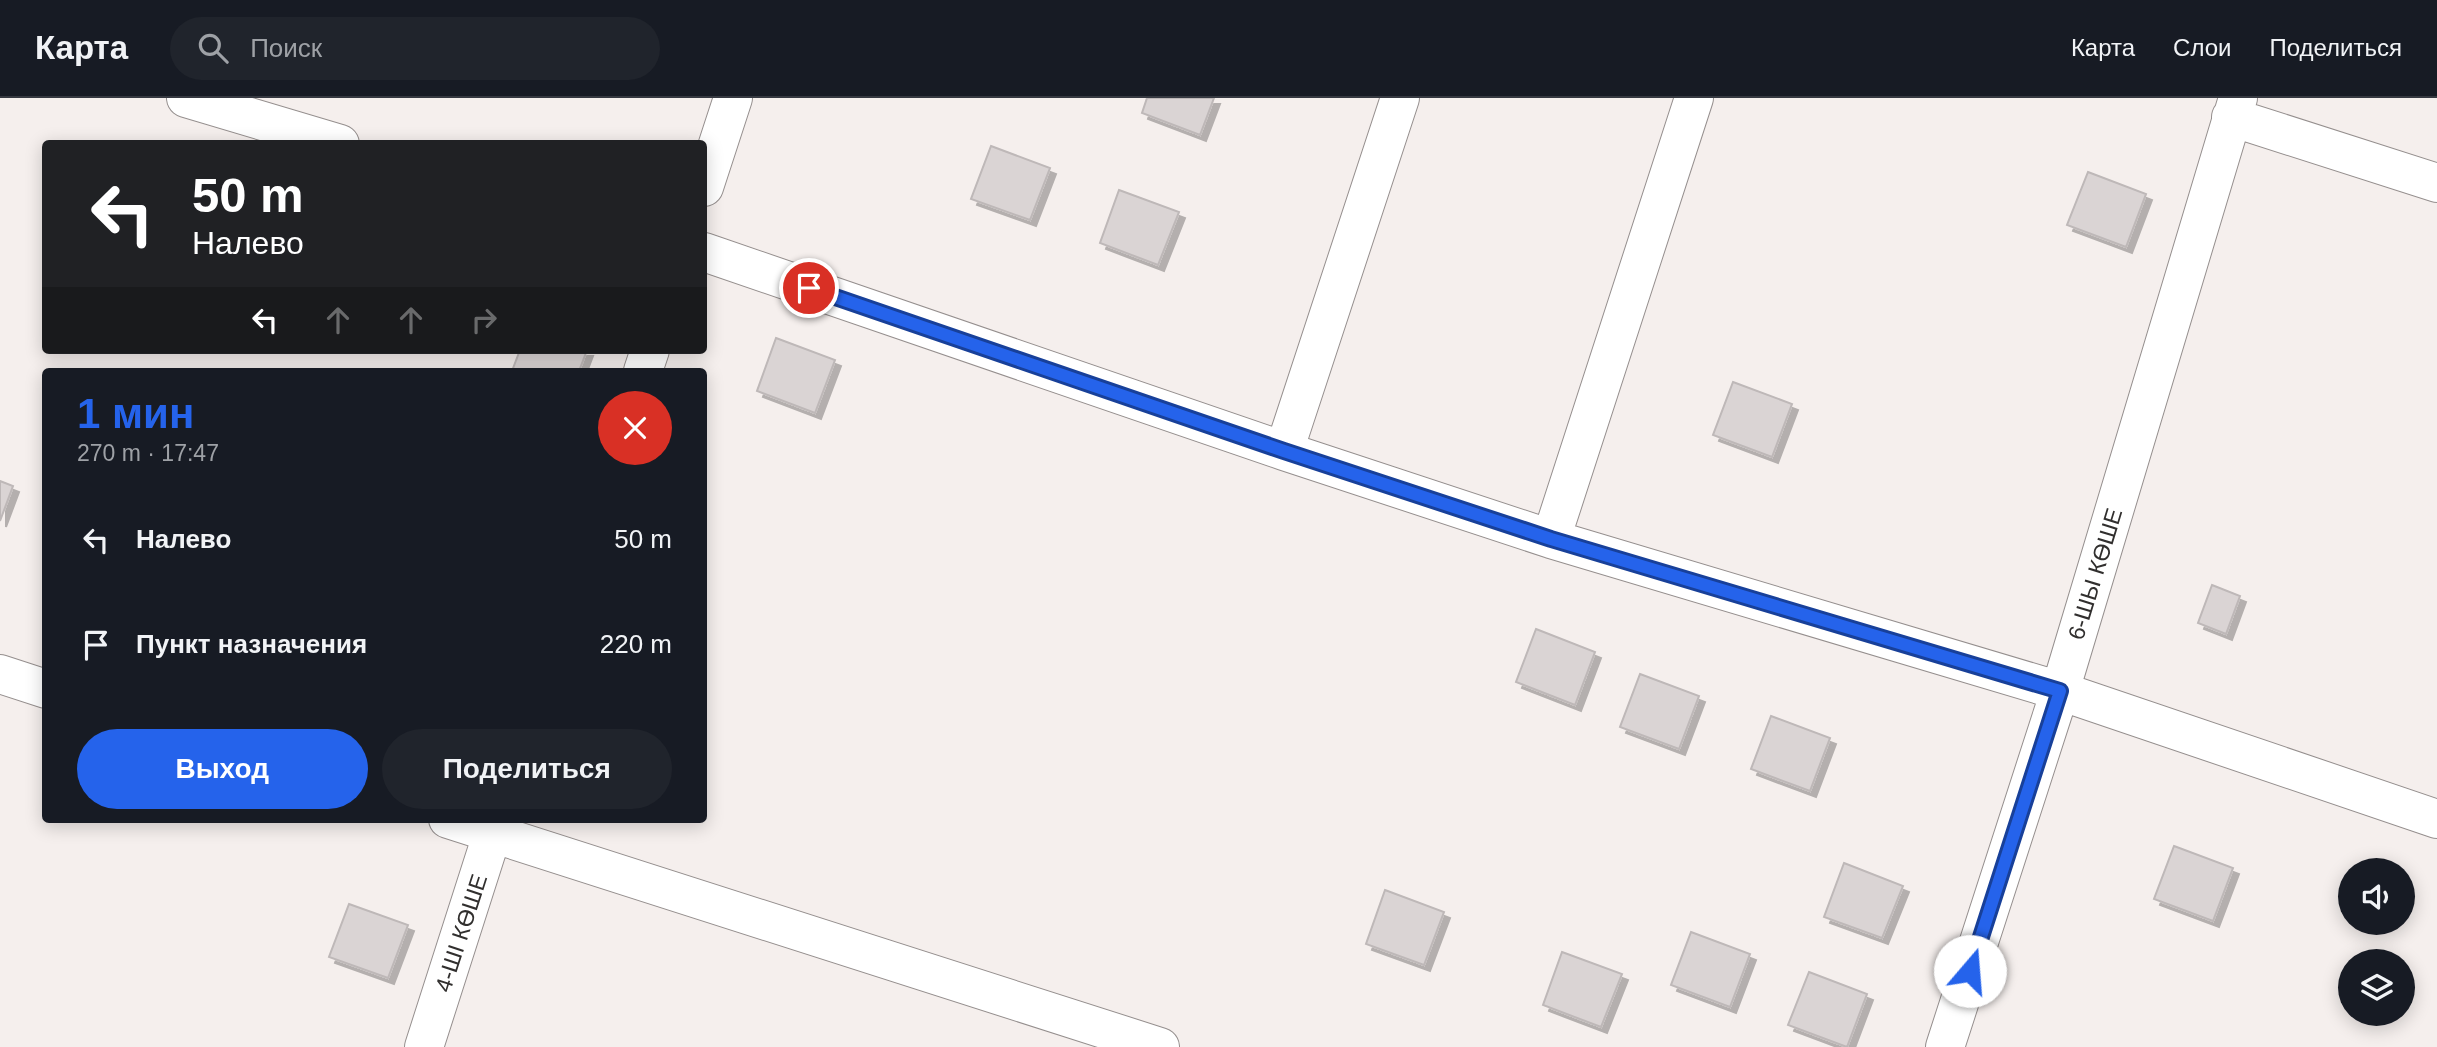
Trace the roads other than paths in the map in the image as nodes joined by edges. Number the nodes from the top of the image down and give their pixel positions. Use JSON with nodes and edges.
{"nodes":[{"id":1,"x":186,"y":98,"type":"edge"},
{"id":2,"x":733,"y":98,"type":"edge"},
{"id":3,"x":1400,"y":98,"type":"edge"},
{"id":4,"x":1694,"y":98,"type":"edge"},
{"id":5,"x":2235,"y":107,"type":"edge"},
{"id":6,"x":327,"y":140,"type":"edge"},
{"id":7,"x":707,"y":178,"type":"edge"},
{"id":8,"x":2437,"y":183,"type":"edge"},
{"id":9,"x":707,"y":253,"type":"edge"},
{"id":10,"x":1284,"y":451,"type":"junction"},
{"id":11,"x":1551,"y":539,"type":"junction"},
{"id":12,"x":0,"y":674,"type":"edge"},
{"id":13,"x":42,"y":688,"type":"edge"},
{"id":14,"x":2060,"y":691,"type":"junction"},
{"id":15,"x":2437,"y":819,"type":"edge"},
{"id":16,"x":475,"y":823,"type":"edge"},
{"id":17,"x":495,"y":826,"type":"edge"},
{"id":18,"x":1089,"y":1036,"type":"edge"},
{"id":19,"x":424,"y":1047,"type":"edge"},
{"id":20,"x":1160,"y":1047,"type":"edge"},
{"id":21,"x":1945,"y":1047,"type":"edge"}],
"edges":[{"from":1,"to":6,"type":"lane"},
{"from":2,"to":7,"type":"lane"},
{"from":3,"to":10,"type":"lane"},
{"from":4,"to":11,"type":"lane"},
{"from":5,"to":8,"type":"lane"},
{"from":5,"to":14,"type":"lane","name":"6-ШЫ КӨШЕ"},
{"from":9,"to":10,"type":"lane"},
{"from":10,"to":11,"type":"lane"},
{"from":11,"to":14,"type":"lane"},
{"from":12,"to":13,"type":"lane"},
{"from":14,"to":15,"type":"lane"},
{"from":14,"to":21,"type":"lane","name":"6-ШЫ КӨШЕ"},
{"from":16,"to":17,"type":"lane"},
{"from":17,"to":18,"type":"lane"},
{"from":17,"to":19,"type":"lane","name":"4-ШІ КӨШЕ"},
{"from":18,"to":20,"type":"lane"}]}
